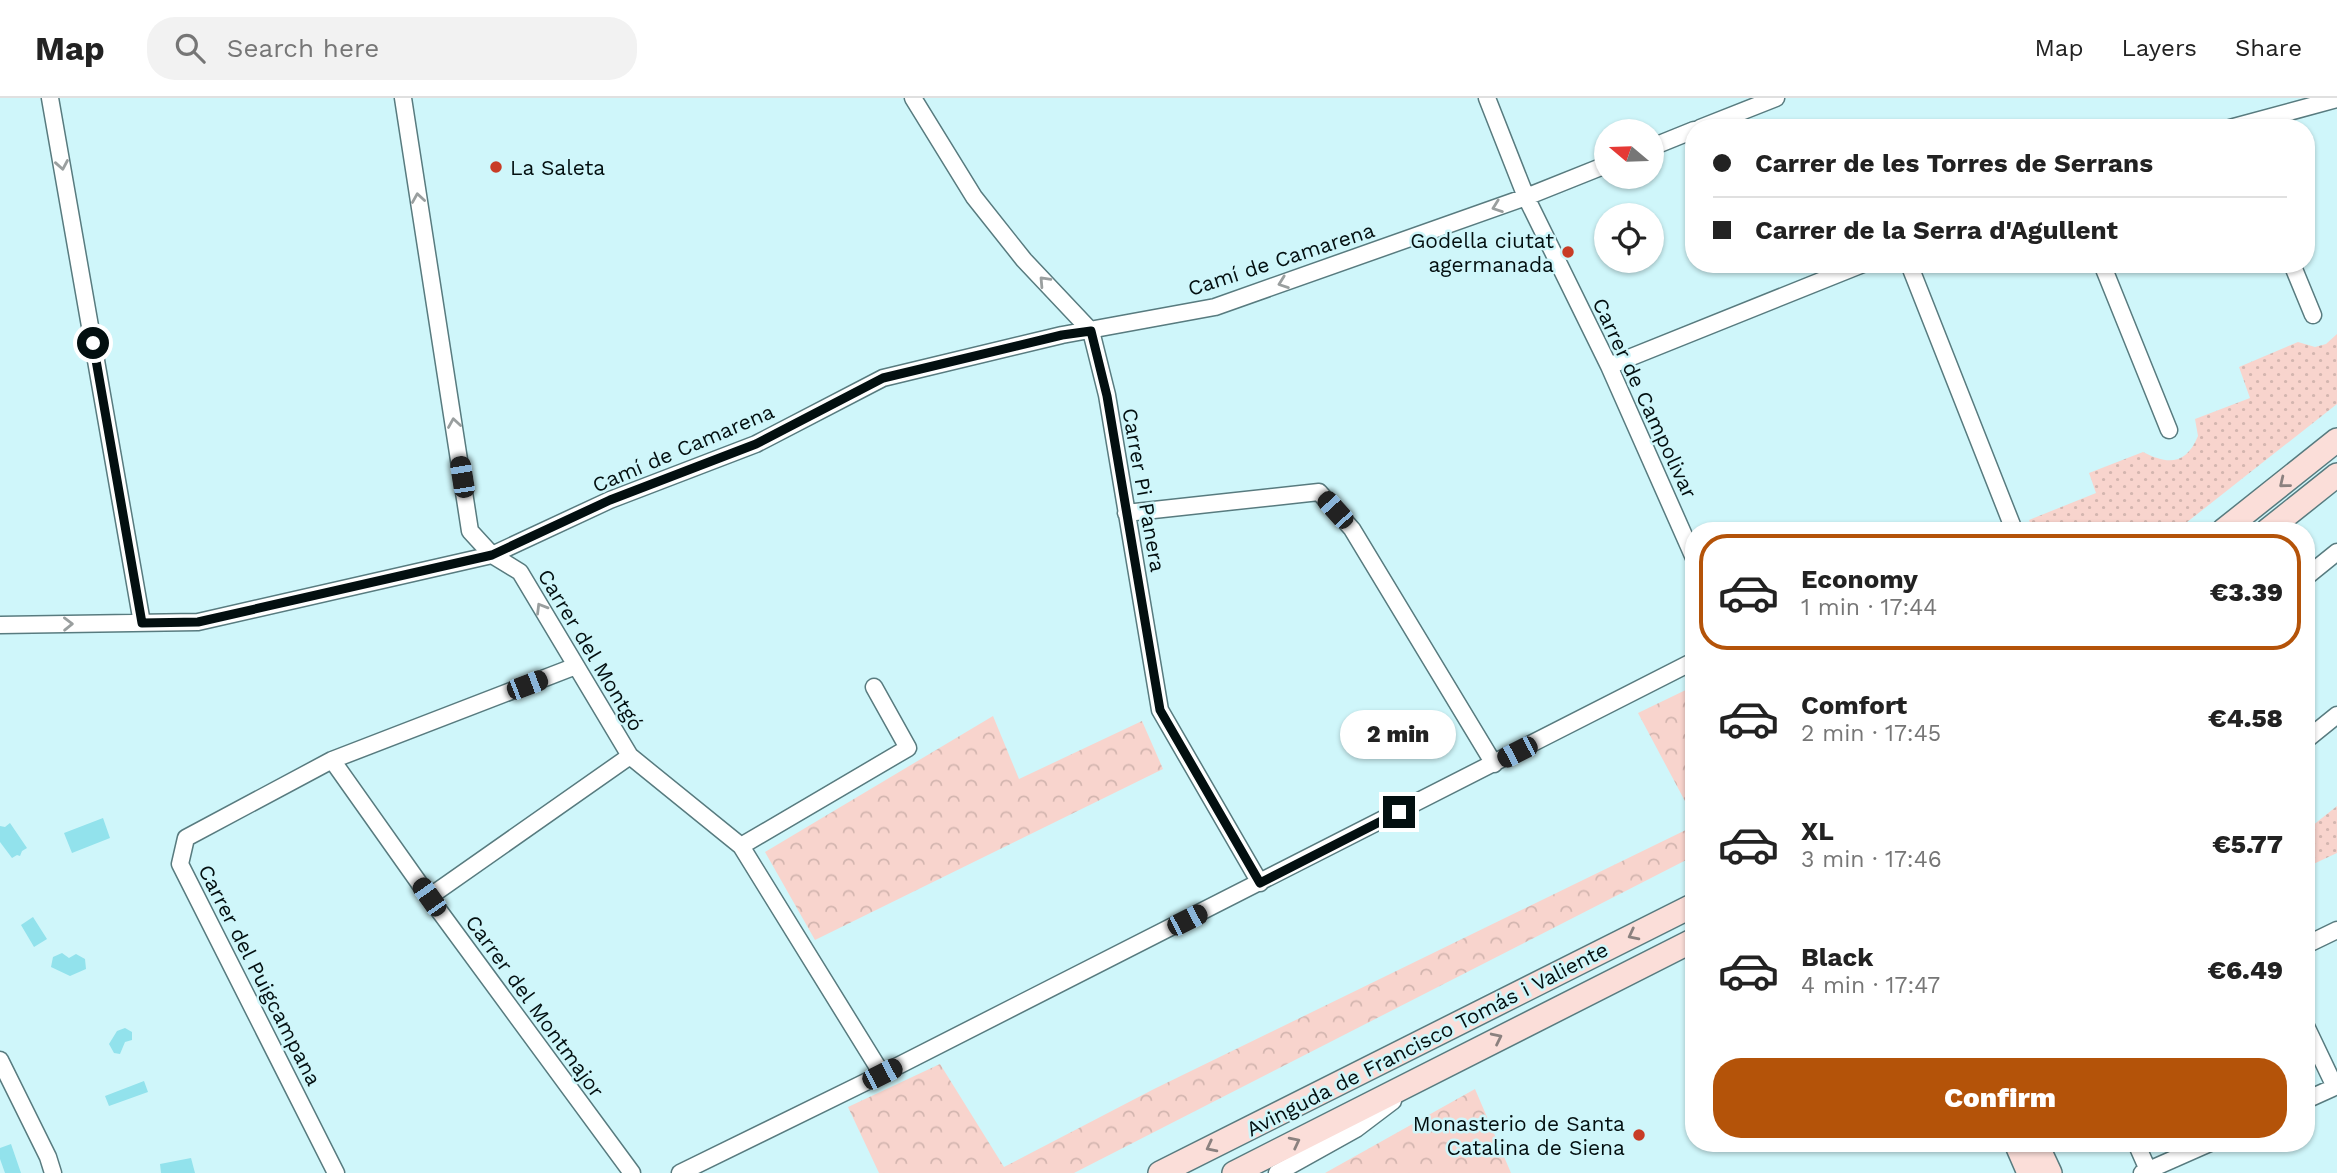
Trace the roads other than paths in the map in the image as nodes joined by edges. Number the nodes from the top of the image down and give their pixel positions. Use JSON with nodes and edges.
{"nodes":[{"id":1,"x":50,"y":98,"type":"edge"},
{"id":2,"x":403,"y":98,"type":"edge"},
{"id":3,"x":913,"y":98,"type":"edge"},
{"id":4,"x":1488,"y":98,"type":"edge"},
{"id":5,"x":1776,"y":98,"type":"edge"},
{"id":6,"x":2337,"y":99,"type":"edge"},
{"id":7,"x":1723,"y":119,"type":"edge"},
{"id":8,"x":2263,"y":119,"type":"edge"},
{"id":9,"x":1685,"y":134,"type":"edge"},
{"id":10,"x":1664,"y":142,"type":"edge"},
{"id":11,"x":1594,"y":170,"type":"edge"},
{"id":12,"x":1526,"y":197,"type":"junction"},
{"id":13,"x":1842,"y":273,"type":"edge"},
{"id":14,"x":1913,"y":273,"type":"edge"},
{"id":15,"x":2106,"y":273,"type":"edge"},
{"id":16,"x":2296,"y":273,"type":"edge"},
{"id":17,"x":2313,"y":316,"type":"dead end"},
{"id":18,"x":1091,"y":331,"type":"junction"},
{"id":19,"x":1609,"y":366,"type":"junction"},
{"id":20,"x":2169,"y":430,"type":"dead end"},
{"id":21,"x":2337,"y":440,"type":"edge"},
{"id":22,"x":2337,"y":475,"type":"edge"},
{"id":23,"x":1126,"y":513,"type":"junction"},
{"id":24,"x":2011,"y":522,"type":"edge"},
{"id":25,"x":2234,"y":522,"type":"edge"},
{"id":26,"x":2278,"y":522,"type":"edge"},
{"id":27,"x":1685,"y":538,"type":"edge"},
{"id":28,"x":2337,"y":552,"type":"edge"},
{"id":29,"x":492,"y":555,"type":"junction"},
{"id":30,"x":2315,"y":570,"type":"edge"},
{"id":31,"x":142,"y":623,"type":"junction"},
{"id":32,"x":0,"y":625,"type":"edge"},
{"id":33,"x":576,"y":666,"type":"junction"},
{"id":34,"x":1685,"y":666,"type":"edge"},
{"id":35,"x":874,"y":687,"type":"dead end"},
{"id":36,"x":2337,"y":715,"type":"edge"},
{"id":37,"x":2315,"y":733,"type":"edge"},
{"id":38,"x":629,"y":756,"type":"junction"},
{"id":39,"x":332,"y":760,"type":"junction"},
{"id":40,"x":1494,"y":764,"type":"junction"},
{"id":41,"x":741,"y":846,"type":"junction"},
{"id":42,"x":1260,"y":883,"type":"junction"},
{"id":43,"x":429,"y":897,"type":"junction"},
{"id":44,"x":1685,"y":910,"type":"edge"},
{"id":45,"x":2337,"y":930,"type":"edge"},
{"id":46,"x":2315,"y":941,"type":"edge"},
{"id":47,"x":1685,"y":944,"type":"edge"},
{"id":48,"x":2315,"y":1044,"type":"edge"},
{"id":49,"x":0,"y":1060,"type":"edge"},
{"id":50,"x":1433,"y":1070,"type":"junction"},
{"id":51,"x":882,"y":1074,"type":"junction"},
{"id":52,"x":2336,"y":1087,"type":"edge"},
{"id":53,"x":2315,"y":1096,"type":"edge"},
{"id":54,"x":2008,"y":1152,"type":"edge"},
{"id":55,"x":2019,"y":1152,"type":"edge"},
{"id":56,"x":2040,"y":1152,"type":"edge"},
{"id":57,"x":2139,"y":1152,"type":"edge"},
{"id":58,"x":2190,"y":1152,"type":"edge"},
{"id":59,"x":2145,"y":1172,"type":"edge"},
{"id":60,"x":53,"y":1173,"type":"edge"},
{"id":61,"x":336,"y":1173,"type":"edge"},
{"id":62,"x":632,"y":1173,"type":"edge"},
{"id":63,"x":680,"y":1173,"type":"edge"},
{"id":64,"x":1160,"y":1173,"type":"edge"},
{"id":65,"x":1234,"y":1173,"type":"edge"},
{"id":66,"x":1277,"y":1173,"type":"edge"},
{"id":67,"x":2018,"y":1173,"type":"edge"},
{"id":68,"x":2029,"y":1173,"type":"edge"},
{"id":69,"x":2050,"y":1173,"type":"edge"}],
"edges":[{"from":1,"to":31,"type":"street","one_way":true},
{"from":29,"to":2,"type":"street","name":"Carrer del Montgó","one_way":true},
{"from":18,"to":3,"type":"street","name":"Carrer Pi Panera","one_way":true},
{"from":4,"to":12,"type":"street","name":"Carrer de Campolivar"},
{"from":5,"to":7,"type":"street"},
{"from":6,"to":8,"type":"street"},
{"from":9,"to":10,"type":"street"},
{"from":11,"to":12,"type":"street","name":"Camí de Camarena"},
{"from":12,"to":18,"type":"street","name":"Camí de Camarena","one_way":true},
{"from":12,"to":19,"type":"street","name":"Carrer de Campolivar"},
{"from":13,"to":19,"type":"street"},
{"from":14,"to":24,"type":"street"},
{"from":15,"to":20,"type":"street"},
{"from":16,"to":17,"type":"street"},
{"from":18,"to":23,"type":"street","name":"Carrer Pi Panera"},
{"from":18,"to":29,"type":"street","name":"Camí de Camarena"},
{"from":19,"to":27,"type":"street","name":"Carrer de Campolivar"},
{"from":21,"to":25,"type":"main road","one_way":true},
{"from":22,"to":26,"type":"main road"},
{"from":23,"to":40,"type":"street"},
{"from":23,"to":42,"type":"street","name":"Carrer Pi Panera"},
{"from":28,"to":30,"type":"street"},
{"from":29,"to":31,"type":"street","name":"Camí de Camarena"},
{"from":33,"to":29,"type":"street","name":"Carrer del Montgó","one_way":true},
{"from":32,"to":31,"type":"street","name":"Camí de Camarena","one_way":true},
{"from":33,"to":38,"type":"street","name":"Carrer del Montgó"},
{"from":33,"to":39,"type":"street","name":"Carrer del Puigcampana"},
{"from":34,"to":40,"type":"street"},
{"from":35,"to":41,"type":"street"},
{"from":36,"to":37,"type":"street"},
{"from":38,"to":41,"type":"street","name":"Carrer del Montgó"},
{"from":38,"to":43,"type":"street"},
{"from":39,"to":43,"type":"street","name":"Carrer del Montmajor"},
{"from":39,"to":61,"type":"street","name":"Carrer del Puigcampana"},
{"from":40,"to":42,"type":"street"},
{"from":41,"to":51,"type":"street","name":"Carrer del Montgó"},
{"from":42,"to":51,"type":"street"},
{"from":43,"to":62,"type":"street","name":"Carrer del Montmajor"},
{"from":44,"to":64,"type":"main road","name":"Avinguda de Francisco Tomás i Valiente","one_way":true},
{"from":45,"to":46,"type":"street"},
{"from":50,"to":47,"type":"main road","name":"Avinguda de Francisco Tomás i Valiente","one_way":true},
{"from":48,"to":52,"type":"street"},
{"from":49,"to":60,"type":"street"},
{"from":65,"to":50,"type":"main road","name":"Avinguda de Francisco Tomás i Valiente","one_way":true},
{"from":50,"to":66,"type":"street"},
{"from":51,"to":63,"type":"street"},
{"from":52,"to":53,"type":"street"},
{"from":54,"to":67,"type":"street"},
{"from":55,"to":68,"type":"main road"},
{"from":56,"to":69,"type":"main road"},
{"from":57,"to":59,"type":"street"},
{"from":58,"to":59,"type":"street"}]}
